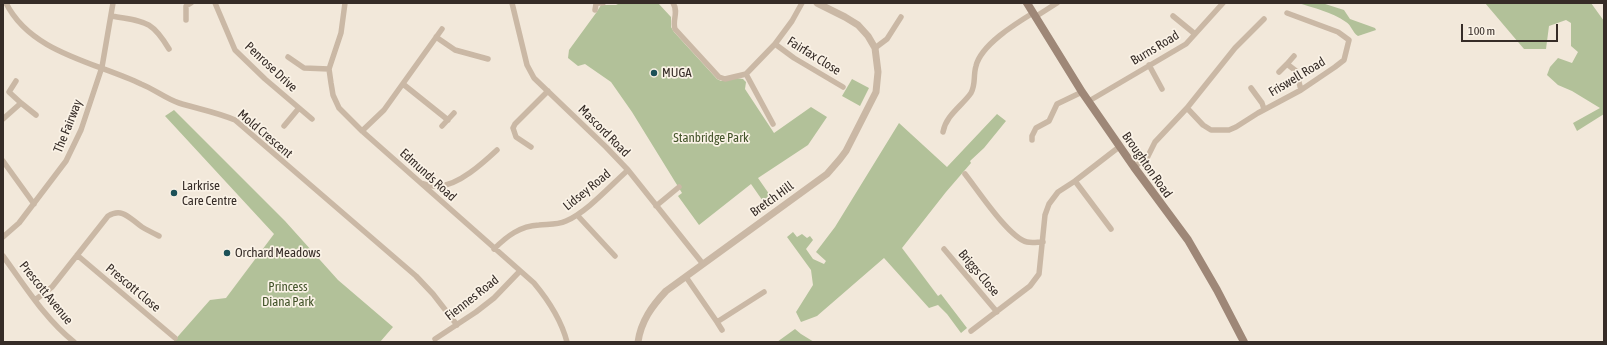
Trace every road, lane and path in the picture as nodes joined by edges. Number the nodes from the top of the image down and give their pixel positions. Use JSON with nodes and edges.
{"nodes":[{"id":1,"x":6,"y":3,"type":"edge"},
{"id":2,"x":113,"y":3,"type":"edge"},
{"id":3,"x":191,"y":3,"type":"edge"},
{"id":4,"x":215,"y":3,"type":"edge"},
{"id":5,"x":345,"y":3,"type":"edge"},
{"id":6,"x":512,"y":3,"type":"edge"},
{"id":7,"x":603,"y":3,"type":"edge"},
{"id":8,"x":673,"y":3,"type":"edge"},
{"id":9,"x":802,"y":3,"type":"edge"},
{"id":10,"x":1027,"y":3,"type":"edge"},
{"id":11,"x":1057,"y":3,"type":"edge"},
{"id":12,"x":1223,"y":3,"type":"edge"},
{"id":13,"x":820,"y":4,"type":"edge"},
{"id":14,"x":596,"y":5,"type":"edge"},
{"id":15,"x":1287,"y":13,"type":"dead end"},
{"id":16,"x":1034,"y":15,"type":"junction"},
{"id":17,"x":112,"y":16,"type":"junction"},
{"id":18,"x":1173,"y":16,"type":"dead end"},
{"id":19,"x":901,"y":17,"type":"dead end"},
{"id":20,"x":1264,"y":19,"type":"dead end"},
{"id":21,"x":186,"y":20,"type":"dead end"},
{"id":22,"x":442,"y":29,"type":"dead end"},
{"id":23,"x":1195,"y":34,"type":"junction"},
{"id":24,"x":436,"y":37,"type":"junction"},
{"id":25,"x":775,"y":44,"type":"junction"},
{"id":26,"x":875,"y":48,"type":"junction"},
{"id":27,"x":169,"y":49,"type":"dead end"},
{"id":28,"x":1294,"y":56,"type":"dead end"},
{"id":29,"x":288,"y":57,"type":"dead end"},
{"id":30,"x":488,"y":59,"type":"dead end"},
{"id":31,"x":1287,"y":64,"type":"junction"},
{"id":32,"x":1149,"y":65,"type":"junction"},
{"id":33,"x":102,"y":67,"type":"junction"},
{"id":34,"x":329,"y":69,"type":"junction"},
{"id":35,"x":1279,"y":72,"type":"dead end"},
{"id":36,"x":746,"y":74,"type":"junction"},
{"id":37,"x":16,"y":81,"type":"dead end"},
{"id":38,"x":402,"y":84,"type":"junction"},
{"id":39,"x":843,"y":87,"type":"dead end"},
{"id":40,"x":1251,"y":88,"type":"dead end"},
{"id":41,"x":1162,"y":89,"type":"dead end"},
{"id":42,"x":1301,"y":90,"type":"junction"},
{"id":43,"x":548,"y":91,"type":"junction"},
{"id":44,"x":1082,"y":92,"type":"junction"},
{"id":45,"x":1089,"y":101,"type":"junction"},
{"id":46,"x":21,"y":103,"type":"junction"},
{"id":47,"x":299,"y":108,"type":"junction"},
{"id":48,"x":1187,"y":108,"type":"junction"},
{"id":49,"x":1264,"y":109,"type":"junction"},
{"id":50,"x":454,"y":113,"type":"dead end"},
{"id":51,"x":36,"y":115,"type":"dead end"},
{"id":52,"x":3,"y":118,"type":"edge"},
{"id":53,"x":312,"y":118,"type":"dead end"},
{"id":54,"x":448,"y":120,"type":"junction"},
{"id":55,"x":773,"y":124,"type":"dead end"},
{"id":56,"x":284,"y":126,"type":"dead end"},
{"id":57,"x":442,"y":126,"type":"dead end"},
{"id":58,"x":362,"y":131,"type":"junction"},
{"id":59,"x":943,"y":132,"type":"dead end"},
{"id":60,"x":1032,"y":140,"type":"dead end"},
{"id":61,"x":531,"y":147,"type":"dead end"},
{"id":62,"x":1120,"y":147,"type":"junction"},
{"id":63,"x":497,"y":150,"type":"dead end"},
{"id":64,"x":3,"y":161,"type":"edge"},
{"id":65,"x":1134,"y":167,"type":"junction"},
{"id":66,"x":628,"y":170,"type":"junction"},
{"id":67,"x":966,"y":174,"type":"dead end"},
{"id":68,"x":1075,"y":181,"type":"junction"},
{"id":69,"x":420,"y":183,"type":"junction"},
{"id":70,"x":679,"y":187,"type":"dead end"},
{"id":71,"x":34,"y":204,"type":"junction"},
{"id":72,"x":656,"y":206,"type":"junction"},
{"id":73,"x":578,"y":216,"type":"junction"},
{"id":74,"x":1112,"y":229,"type":"dead end"},
{"id":75,"x":159,"y":236,"type":"dead end"},
{"id":76,"x":3,"y":237,"type":"edge"},
{"id":77,"x":1043,"y":242,"type":"junction"},
{"id":78,"x":494,"y":249,"type":"junction"},
{"id":79,"x":944,"y":249,"type":"dead end"},
{"id":80,"x":77,"y":255,"type":"junction"},
{"id":81,"x":3,"y":256,"type":"edge"},
{"id":82,"x":615,"y":256,"type":"dead end"},
{"id":83,"x":703,"y":264,"type":"junction"},
{"id":84,"x":520,"y":271,"type":"junction"},
{"id":85,"x":686,"y":277,"type":"junction"},
{"id":86,"x":764,"y":292,"type":"dead end"},
{"id":87,"x":35,"y":300,"type":"junction"},
{"id":88,"x":997,"y":312,"type":"junction"},
{"id":89,"x":717,"y":322,"type":"junction"},
{"id":90,"x":457,"y":325,"type":"junction"},
{"id":91,"x":722,"y":330,"type":"dead end"},
{"id":92,"x":971,"y":332,"type":"dead end"},
{"id":93,"x":175,"y":338,"type":"dead end"},
{"id":94,"x":434,"y":340,"type":"dead end"},
{"id":95,"x":74,"y":342,"type":"edge"},
{"id":96,"x":567,"y":342,"type":"edge"},
{"id":97,"x":638,"y":342,"type":"edge"},
{"id":98,"x":1244,"y":342,"type":"edge"}],
"edges":[{"from":1,"to":33,"type":"street","name":"Mold Crescent"},
{"from":2,"to":17,"type":"street","name":"The Fairway"},
{"from":3,"to":21,"type":"street"},
{"from":4,"to":47,"type":"street","name":"Penrose Drive"},
{"from":5,"to":34,"type":"street","name":"Edmunds Road"},
{"from":6,"to":43,"type":"street","name":"Mascord Road"},
{"from":7,"to":14,"type":"street"},
{"from":8,"to":36,"type":"street"},
{"from":9,"to":25,"type":"street"},
{"from":10,"to":16,"type":"main road","name":"Broughton Road"},
{"from":11,"to":16,"type":"street"},
{"from":12,"to":23,"type":"street","name":"Burns Road"},
{"from":13,"to":26,"type":"street","name":"Bretch Hill"},
{"from":15,"to":42,"type":"street","name":"Friswell Road"},
{"from":16,"to":44,"type":"main road","name":"Broughton Road"},
{"from":16,"to":59,"type":"street"},
{"from":17,"to":27,"type":"street"},
{"from":17,"to":33,"type":"street","name":"The Fairway"},
{"from":18,"to":23,"type":"street"},
{"from":19,"to":26,"type":"street"},
{"from":20,"to":48,"type":"street"},
{"from":22,"to":24,"type":"street"},
{"from":23,"to":32,"type":"street","name":"Burns Road"},
{"from":24,"to":30,"type":"street"},
{"from":24,"to":38,"type":"street"},
{"from":25,"to":36,"type":"street"},
{"from":25,"to":39,"type":"street","name":"Fairfax Close"},
{"from":26,"to":83,"type":"street","name":"Bretch Hill"},
{"from":28,"to":31,"type":"street"},
{"from":29,"to":34,"type":"street"},
{"from":31,"to":35,"type":"street"},
{"from":31,"to":42,"type":"street"},
{"from":32,"to":41,"type":"street"},
{"from":32,"to":45,"type":"street","name":"Burns Road"},
{"from":33,"to":71,"type":"street","name":"The Fairway"},
{"from":33,"to":90,"type":"street","name":"Mold Crescent"},
{"from":34,"to":58,"type":"street","name":"Edmunds Road"},
{"from":36,"to":55,"type":"street"},
{"from":37,"to":46,"type":"street"},
{"from":38,"to":54,"type":"street"},
{"from":38,"to":58,"type":"street"},
{"from":40,"to":49,"type":"street"},
{"from":42,"to":49,"type":"street","name":"Friswell Road"},
{"from":43,"to":61,"type":"street"},
{"from":43,"to":66,"type":"street","name":"Mascord Road"},
{"from":44,"to":45,"type":"main road","name":"Broughton Road"},
{"from":44,"to":60,"type":"street"},
{"from":45,"to":62,"type":"main road","name":"Broughton Road"},
{"from":46,"to":51,"type":"street"},
{"from":46,"to":52,"type":"street"},
{"from":47,"to":53,"type":"street","name":"Penrose Drive"},
{"from":47,"to":56,"type":"street"},
{"from":48,"to":49,"type":"street","name":"Friswell Road"},
{"from":48,"to":65,"type":"street"},
{"from":50,"to":54,"type":"street"},
{"from":54,"to":57,"type":"street"},
{"from":58,"to":69,"type":"street","name":"Edmunds Road"},
{"from":62,"to":65,"type":"main road","name":"Broughton Road"},
{"from":62,"to":68,"type":"street"},
{"from":63,"to":69,"type":"street"},
{"from":64,"to":71,"type":"street"},
{"from":65,"to":98,"type":"main road","name":"Broughton Road"},
{"from":66,"to":72,"type":"street","name":"Mascord Road"},
{"from":66,"to":73,"type":"street","name":"Lidsey Road"},
{"from":67,"to":77,"type":"street"},
{"from":68,"to":74,"type":"street"},
{"from":68,"to":77,"type":"street"},
{"from":69,"to":78,"type":"street","name":"Edmunds Road"},
{"from":70,"to":72,"type":"street"},
{"from":71,"to":76,"type":"street","name":"The Fairway"},
{"from":72,"to":83,"type":"street","name":"Mascord Road"},
{"from":73,"to":78,"type":"street","name":"Lidsey Road"},
{"from":73,"to":82,"type":"street"},
{"from":75,"to":80,"type":"street"},
{"from":77,"to":88,"type":"street"},
{"from":78,"to":84,"type":"street","name":"Edmunds Road"},
{"from":79,"to":88,"type":"street","name":"Briggs Close"},
{"from":80,"to":87,"type":"street"},
{"from":80,"to":93,"type":"street","name":"Prescott Close"},
{"from":81,"to":87,"type":"street","name":"Prescott Avenue"},
{"from":83,"to":85,"type":"street","name":"Bretch Hill"},
{"from":84,"to":90,"type":"street","name":"Fiennes Road"},
{"from":84,"to":96,"type":"street","name":"Edmunds Road"},
{"from":85,"to":89,"type":"street"},
{"from":85,"to":97,"type":"street","name":"Bretch Hill"},
{"from":86,"to":89,"type":"street"},
{"from":87,"to":95,"type":"street","name":"Prescott Avenue"},
{"from":88,"to":92,"type":"street"},
{"from":89,"to":91,"type":"street"},
{"from":90,"to":94,"type":"street","name":"Fiennes Road"}]}
